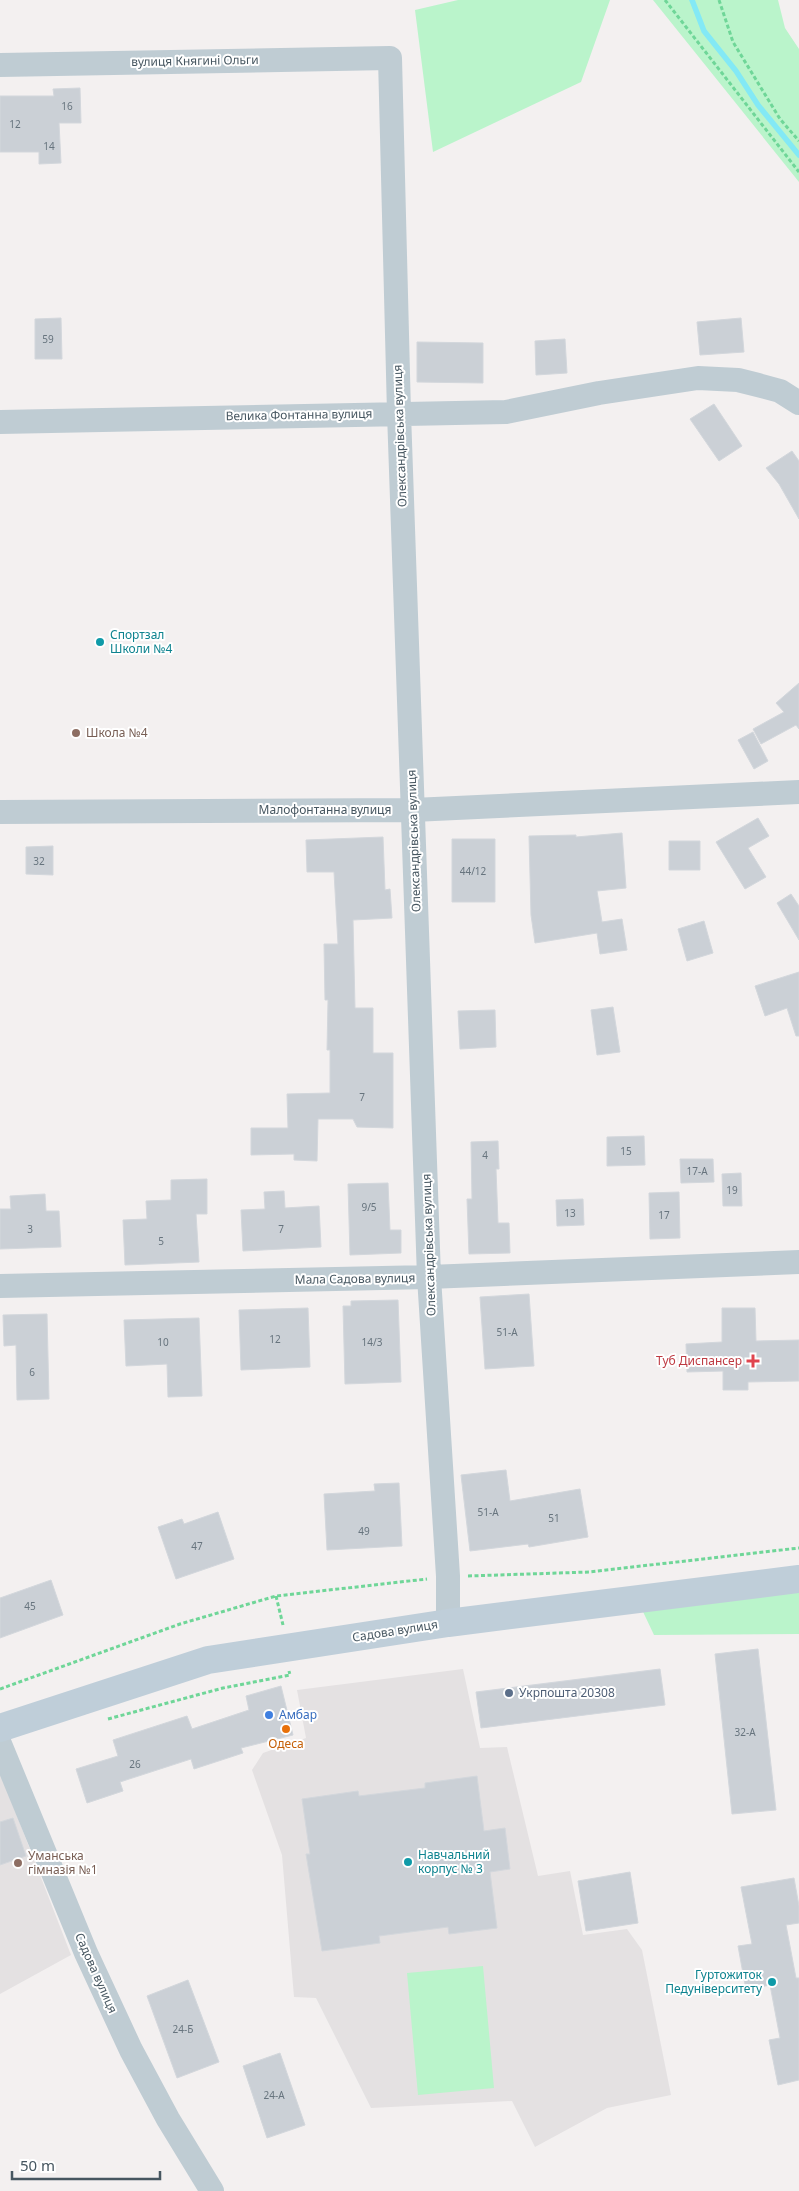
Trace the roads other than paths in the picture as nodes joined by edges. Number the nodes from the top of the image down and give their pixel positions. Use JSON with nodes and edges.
{"nodes":[{"id":1,"x":390,"y":58,"type":"joint"},
{"id":2,"x":0,"y":65,"type":"edge"},
{"id":3,"x":799,"y":403,"type":"edge"},
{"id":4,"x":398,"y":413,"type":"junction"},
{"id":5,"x":0,"y":422,"type":"edge"},
{"id":6,"x":799,"y":792,"type":"edge"},
{"id":7,"x":414,"y":810,"type":"junction"},
{"id":8,"x":0,"y":812,"type":"edge"},
{"id":9,"x":799,"y":1262,"type":"edge"},
{"id":10,"x":429,"y":1277,"type":"junction"},
{"id":11,"x":0,"y":1286,"type":"edge"},
{"id":12,"x":799,"y":1579,"type":"edge"},
{"id":13,"x":448,"y":1623,"type":"junction"},
{"id":14,"x":0,"y":1728,"type":"edge"},
{"id":15,"x":0,"y":1744,"type":"edge"},
{"id":16,"x":212,"y":2191,"type":"edge"}],
"edges":[{"from":1,"to":2,"type":"street","name":"вулиця Княгині Ольги"},
{"from":1,"to":4,"type":"street","name":"Олександрівська вулиця"},
{"from":3,"to":4,"type":"street","name":"Велика Фонтанна вулиця"},
{"from":4,"to":5,"type":"street","name":"Велика Фонтанна вулиця"},
{"from":4,"to":7,"type":"street","name":"Олександрівська вулиця"},
{"from":6,"to":7,"type":"street","name":"Малофонтанна вулиця"},
{"from":7,"to":8,"type":"street","name":"Малофонтанна вулиця"},
{"from":7,"to":10,"type":"street","name":"Олександрівська вулиця"},
{"from":9,"to":10,"type":"street","name":"Мала Садова вулиця"},
{"from":10,"to":11,"type":"street","name":"Мала Садова вулиця"},
{"from":10,"to":13,"type":"street","name":"Олександрівська вулиця"},
{"from":12,"to":13,"type":"street","name":"Садова вулиця"},
{"from":13,"to":14,"type":"street","name":"Садова вулиця"},
{"from":15,"to":16,"type":"street","name":"Садова вулиця"}]}
